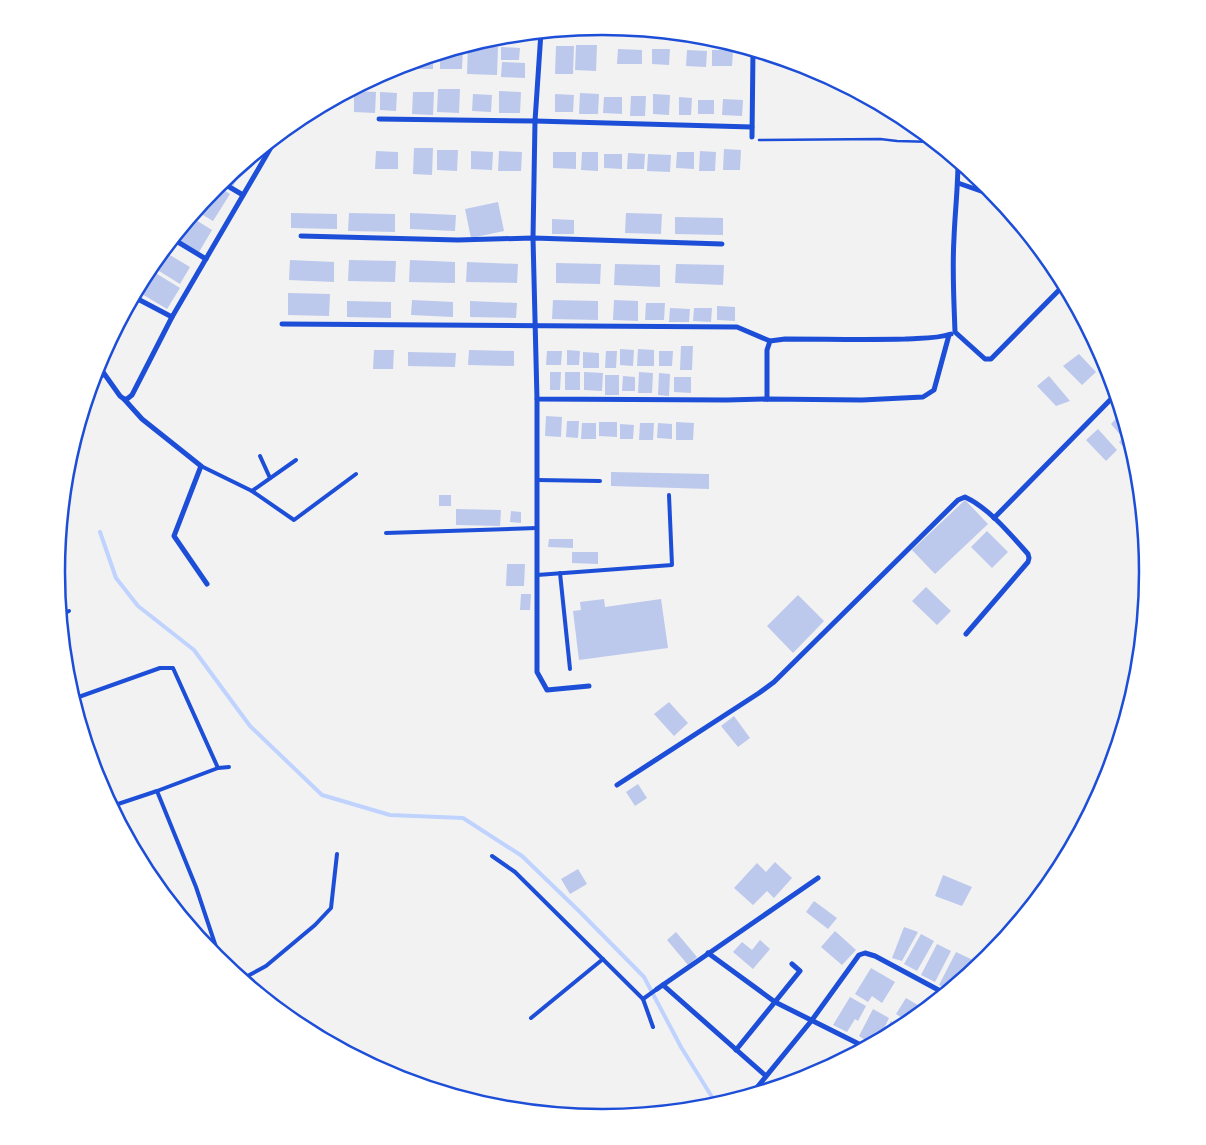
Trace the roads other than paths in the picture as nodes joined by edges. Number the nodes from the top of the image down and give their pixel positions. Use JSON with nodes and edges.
{"nodes":[{"id":1,"x":541,"y":39,"type":"edge"},
{"id":2,"x":753,"y":57,"type":"edge"},
{"id":3,"x":379,"y":119,"type":"dead end"},
{"id":4,"x":535,"y":121,"type":"junction"},
{"id":5,"x":752,"y":127,"type":"junction"},
{"id":6,"x":752,"y":137,"type":"road end"},
{"id":7,"x":268,"y":153,"type":"edge"},
{"id":8,"x":958,"y":169,"type":"edge"},
{"id":9,"x":958,"y":183,"type":"junction"},
{"id":10,"x":229,"y":187,"type":"edge"},
{"id":11,"x":983,"y":192,"type":"edge"},
{"id":12,"x":243,"y":195,"type":"junction"},
{"id":13,"x":301,"y":236,"type":"dead end"},
{"id":14,"x":532,"y":238,"type":"junction"},
{"id":15,"x":179,"y":243,"type":"edge"},
{"id":16,"x":722,"y":244,"type":"dead end"},
{"id":17,"x":206,"y":259,"type":"junction"},
{"id":18,"x":1059,"y":290,"type":"edge"},
{"id":19,"x":140,"y":300,"type":"edge"},
{"id":20,"x":172,"y":317,"type":"junction"},
{"id":21,"x":282,"y":324,"type":"dead end"},
{"id":22,"x":534,"y":326,"type":"junction"},
{"id":23,"x":955,"y":332,"type":"junction"},
{"id":24,"x":949,"y":335,"type":"junction"},
{"id":25,"x":770,"y":341,"type":"junction"},
{"id":26,"x":104,"y":374,"type":"edge"},
{"id":27,"x":537,"y":399,"type":"junction"},
{"id":28,"x":767,"y":399,"type":"junction"},
{"id":29,"x":1111,"y":399,"type":"edge"},
{"id":30,"x":124,"y":400,"type":"junction"},
{"id":31,"x":260,"y":456,"type":"dead end"},
{"id":32,"x":296,"y":460,"type":"dead end"},
{"id":33,"x":200,"y":466,"type":"junction"},
{"id":34,"x":356,"y":474,"type":"dead end"},
{"id":35,"x":270,"y":478,"type":"junction"},
{"id":36,"x":537,"y":480,"type":"junction"},
{"id":37,"x":600,"y":481,"type":"dead end"},
{"id":38,"x":252,"y":491,"type":"junction"},
{"id":39,"x":669,"y":495,"type":"dead end"},
{"id":40,"x":994,"y":518,"type":"junction"},
{"id":41,"x":537,"y":528,"type":"junction"},
{"id":42,"x":386,"y":533,"type":"dead end"},
{"id":43,"x":560,"y":573,"type":"junction"},
{"id":44,"x":537,"y":575,"type":"junction"},
{"id":45,"x":208,"y":584,"type":"dead end"},
{"id":46,"x":966,"y":634,"type":"dead end"},
{"id":47,"x":570,"y":669,"type":"dead end"},
{"id":48,"x":589,"y":686,"type":"dead end"},
{"id":49,"x":80,"y":696,"type":"edge"},
{"id":50,"x":229,"y":767,"type":"dead end"},
{"id":51,"x":218,"y":768,"type":"junction"},
{"id":52,"x":617,"y":786,"type":"dead end"},
{"id":53,"x":157,"y":791,"type":"junction"},
{"id":54,"x":118,"y":804,"type":"edge"},
{"id":55,"x":337,"y":854,"type":"dead end"},
{"id":56,"x":492,"y":856,"type":"dead end"},
{"id":57,"x":818,"y":878,"type":"dead end"},
{"id":58,"x":215,"y":945,"type":"edge"},
{"id":59,"x":708,"y":953,"type":"junction"},
{"id":60,"x":603,"y":959,"type":"junction"},
{"id":61,"x":792,"y":964,"type":"dead end"},
{"id":62,"x":248,"y":976,"type":"edge"},
{"id":63,"x":663,"y":985,"type":"junction"},
{"id":64,"x":657,"y":989,"type":"joint"},
{"id":65,"x":940,"y":991,"type":"edge"},
{"id":66,"x":643,"y":999,"type":"junction"},
{"id":67,"x":775,"y":1002,"type":"junction"},
{"id":68,"x":531,"y":1018,"type":"dead end"},
{"id":69,"x":812,"y":1020,"type":"junction"},
{"id":70,"x":653,"y":1027,"type":"dead end"},
{"id":71,"x":860,"y":1045,"type":"edge"},
{"id":72,"x":736,"y":1050,"type":"junction"},
{"id":73,"x":766,"y":1076,"type":"junction"},
{"id":74,"x":757,"y":1087,"type":"edge"}],
"edges":[{"from":1,"to":4,"type":"street"},
{"from":2,"to":5,"type":"street"},
{"from":3,"to":4,"type":"street"},
{"from":4,"to":5,"type":"street"},
{"from":4,"to":14,"type":"street"},
{"from":5,"to":6,"type":"street"},
{"from":7,"to":12,"type":"street"},
{"from":8,"to":9,"type":"street"},
{"from":9,"to":11,"type":"street"},
{"from":9,"to":23,"type":"street"},
{"from":10,"to":12,"type":"street"},
{"from":12,"to":17,"type":"street"},
{"from":13,"to":14,"type":"street"},
{"from":14,"to":16,"type":"street"},
{"from":14,"to":22,"type":"street"},
{"from":15,"to":17,"type":"street"},
{"from":17,"to":20,"type":"street"},
{"from":18,"to":23,"type":"street"},
{"from":19,"to":20,"type":"street"},
{"from":20,"to":30,"type":"street"},
{"from":21,"to":22,"type":"street"},
{"from":22,"to":25,"type":"street"},
{"from":22,"to":27,"type":"street"},
{"from":23,"to":24,"type":"street"},
{"from":24,"to":25,"type":"street"},
{"from":24,"to":28,"type":"street"},
{"from":25,"to":28,"type":"street"},
{"from":26,"to":30,"type":"street"},
{"from":27,"to":28,"type":"street"},
{"from":27,"to":36,"type":"street"},
{"from":29,"to":40,"type":"street"},
{"from":30,"to":33,"type":"street"},
{"from":31,"to":35,"type":"lane"},
{"from":32,"to":35,"type":"lane"},
{"from":33,"to":38,"type":"lane"},
{"from":33,"to":45,"type":"street"},
{"from":34,"to":38,"type":"lane"},
{"from":35,"to":38,"type":"lane"},
{"from":36,"to":37,"type":"lane"},
{"from":36,"to":41,"type":"street"},
{"from":39,"to":43,"type":"lane"},
{"from":40,"to":46,"type":"street"},
{"from":40,"to":52,"type":"street"},
{"from":41,"to":42,"type":"lane"},
{"from":41,"to":44,"type":"street"},
{"from":43,"to":44,"type":"lane"},
{"from":43,"to":47,"type":"lane"},
{"from":44,"to":48,"type":"street"},
{"from":49,"to":51,"type":"lane"},
{"from":50,"to":51,"type":"lane"},
{"from":51,"to":53,"type":"lane"},
{"from":53,"to":54,"type":"lane"},
{"from":53,"to":58,"type":"lane"},
{"from":55,"to":62,"type":"lane"},
{"from":56,"to":60,"type":"lane"},
{"from":57,"to":59,"type":"street"},
{"from":59,"to":63,"type":"street"},
{"from":59,"to":67,"type":"street"},
{"from":60,"to":66,"type":"lane"},
{"from":60,"to":68,"type":"lane"},
{"from":61,"to":67,"type":"street"},
{"from":63,"to":64,"type":"street"},
{"from":63,"to":72,"type":"street"},
{"from":64,"to":66,"type":"lane"},
{"from":65,"to":69,"type":"street"},
{"from":66,"to":70,"type":"lane"},
{"from":67,"to":69,"type":"street"},
{"from":67,"to":72,"type":"street"},
{"from":69,"to":71,"type":"street"},
{"from":69,"to":73,"type":"street"},
{"from":72,"to":73,"type":"street"},
{"from":73,"to":74,"type":"street"}]}
